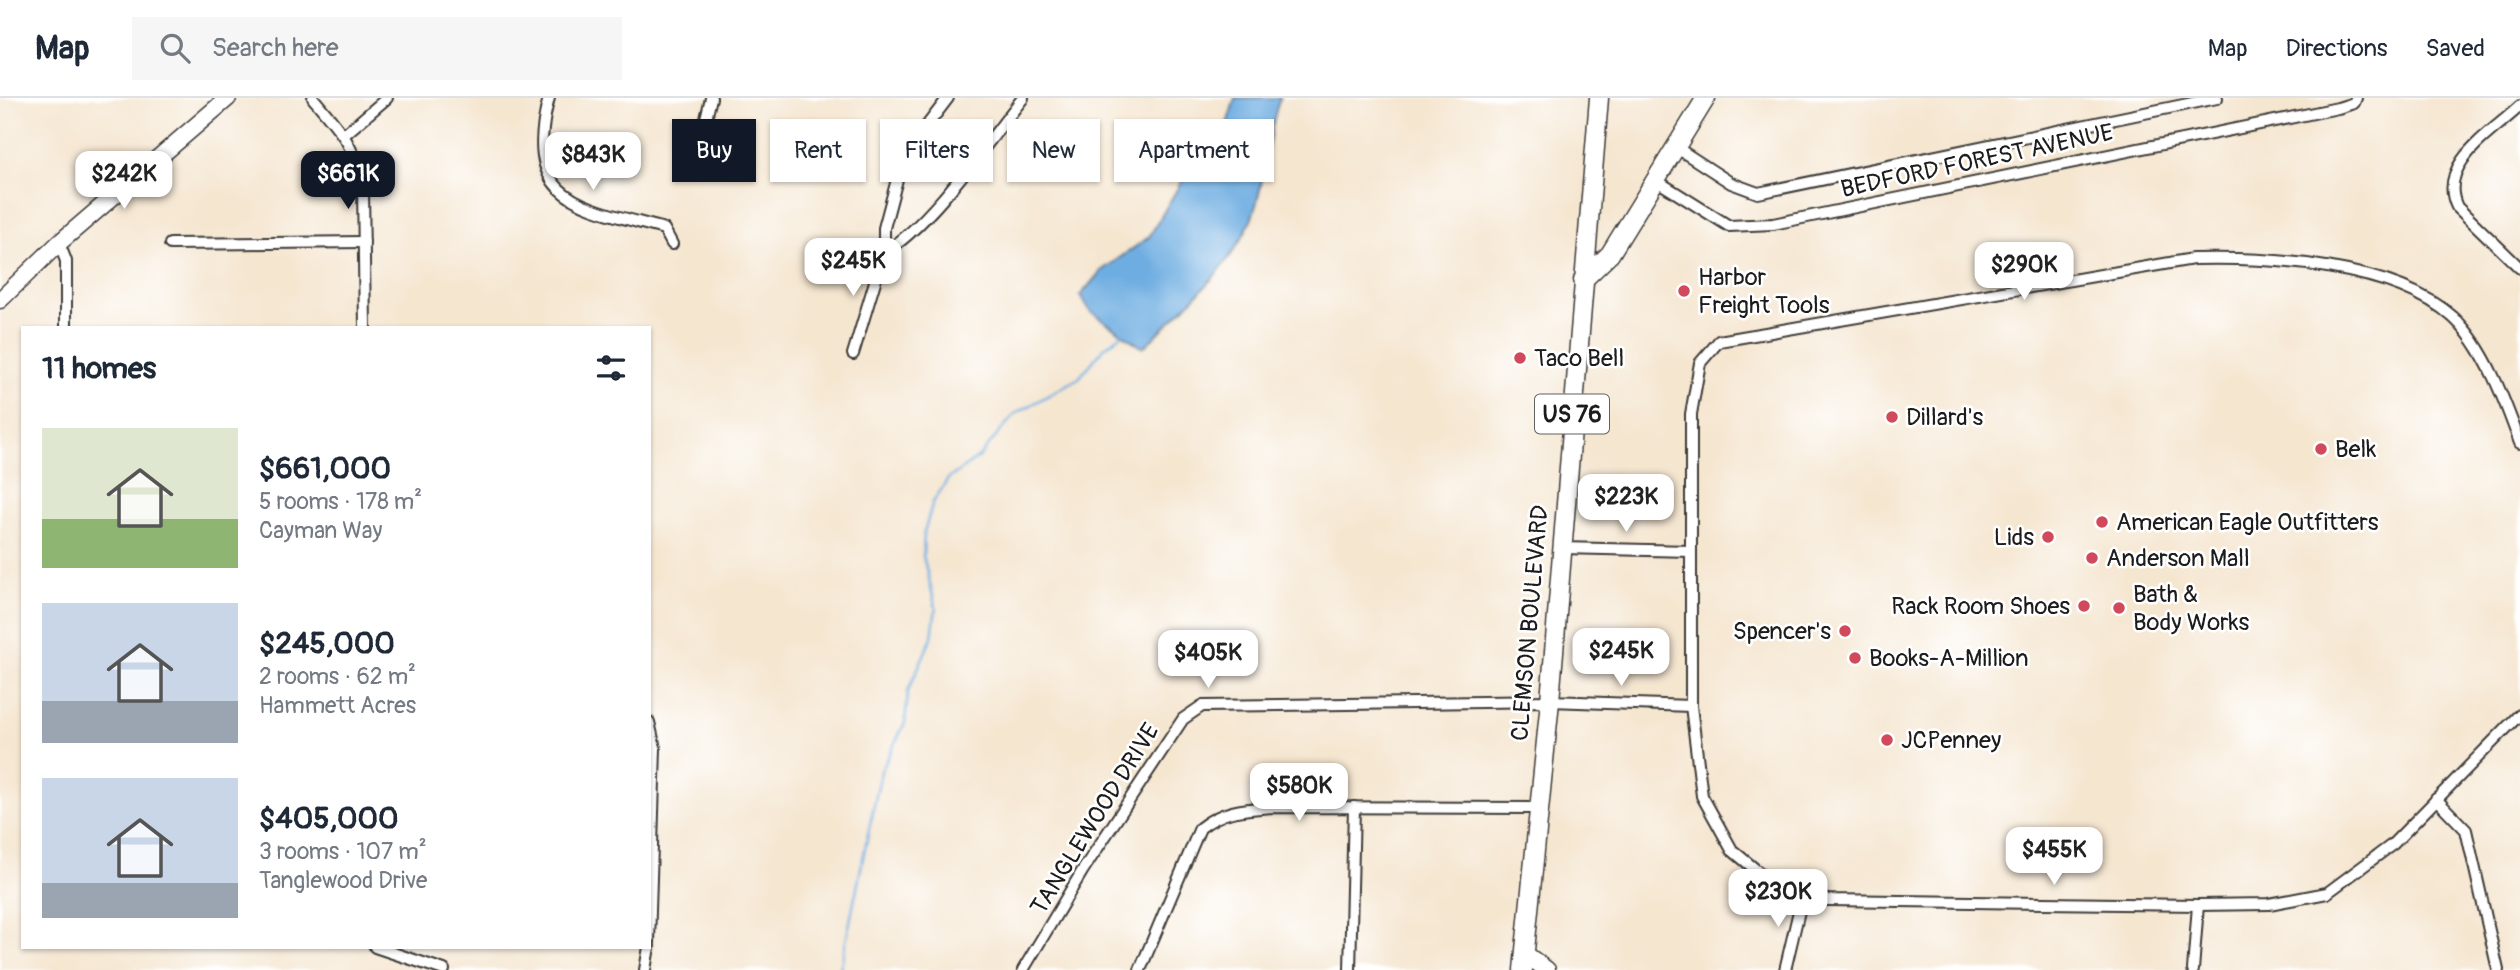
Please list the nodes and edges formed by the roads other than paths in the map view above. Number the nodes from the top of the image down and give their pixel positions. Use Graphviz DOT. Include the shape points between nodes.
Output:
graph roads {
  1 [pos="228,98"];
  2 [pos="313,98"];
  3 [pos="387,98"];
  4 [pos="549,98"];
  5 [pos="711,98"];
  6 [pos="948,98"];
  7 [pos="1023,98"];
  8 [pos="1599,98"];
  9 [pos="1706,98"];
  10 [pos="2217,98"];
  11 [pos="2356,98"];
  12 [pos="2520,106"];
  13 [pos="706,119"];
  14 [pos="344,135"];
  15 [pos="1674,146"];
  16 [pos="1654,179"];
  17 [pos="364,242"];
  18 [pos="59,243"];
  19 [pos="170,244"];
  20 [pos="672,244"];
  21 [pos="884,253"];
  22 [pos="2520,268"];
  23 [pos="1583,280"];
  24 [pos="0,300"];
  25 [pos="66,326"];
  26 [pos="365,326"];
  27 [pos="853,354"];
  28 [pos="2520,443"];
  29 [pos="1561,548"];
  30 [pos="1690,551"];
  31 [pos="1550,701"];
  32 [pos="1691,706"];
  33 [pos="2520,714"];
  34 [pos="651,731"];
  35 [pos="652,786"];
  36 [pos="2437,799"];
  37 [pos="1354,807"];
  38 [pos="1539,808"];
  39 [pos="651,839"];
  40 [pos="1802,894"];
  41 [pos="2198,905"];
  42 [pos="380,949"];
  43 [pos="648,949"];
  44 [pos="1523,961"];
  45 [pos="444,970"];
  46 [pos="645,970"];
  47 [pos="1023,970"];
  48 [pos="1140,970"];
  49 [pos="1350,970"];
  50 [pos="1547,970"];
  51 [pos="1785,970"];
  52 [pos="2193,970"];
  53 [pos="2498,970"];
  1 -- 18 [label="street"];
  2 -- 14 [label="street"];
  3 -- 14 [label="street"];
  4 -- 20 [label="street" via="540,146 555,185 585,206 664,229"];
  5 -- 13 [label="street"];
  6 -- 21 [label="street" via="903,158 884,228"];
  7 -- 21 [label="street" via="928,214"];
  8 -- 23 [label="main road, CLEMSON BOULEVARD"];
  9 -- 15 [label="main road"];
  10 -- 15 [label="street, BEDFORD FOREST AVENUE" via="1758,193 1731,183"];
  11 -- 16 [label="street, BEDFORD FOREST AVENUE" via="2338,108 1773,224 1729,226"];
  12 -- 22 [label="street" via="2460,162 2452,197"];
  14 -- 17 [label="street" via="352,146 363,189"];
  15 -- 16 [label="main road"];
  16 -- 23 [label="main road" via="1610,254"];
  17 -- 19 [label="street"];
  17 -- 26 [label="street"];
  18 -- 24 [label="street"];
  18 -- 25 [label="street" via="66,261"];
  21 -- 27 [label="street"];
  23 -- 29 [label="main road, CLEMSON BOULEVARD / US 76"];
  28 -- 30 [label="street" via="2484,360 2454,318 2421,297 2367,276 2318,265 2193,259 1719,341 1700,363 1691,414"];
  29 -- 30 [label="street"];
  29 -- 31 [label="main road, CLEMSON BOULEVARD / US 76"];
  30 -- 32 [label="street"];
  31 -- 32 [label="street, TANGLEWOOD DRIVE"];
  31 -- 38 [label="main road, CLEMSON BOULEVARD / US 76"];
  31 -- 47 [label="street, TANGLEWOOD DRIVE" via="1202,706 1183,719"];
  32 -- 40 [label="street" via="1702,796 1732,850 1779,889"];
  33 -- 36 [label="street"];
  34 -- 35 [label="street" via="655,748"];
  35 -- 39 [label="street"];
  36 -- 41 [label="street" via="2393,844 2326,894 2269,904"];
  36 -- 53 [label="street" via="2466,830"];
  37 -- 38 [label="street"];
  37 -- 48 [label="street" via="1234,809 1212,818 1200,828"];
  37 -- 49 [label="street"];
  38 -- 44 [label="main road, CLEMSON BOULEVARD / US 76"];
  40 -- 41 [label="street" via="1828,900"];
  40 -- 51 [label="street"];
  41 -- 52 [label="street"];
  42 -- 45 [label="street"];
  43 -- 46 [label="street"];
  44 -- 50 [label="street"];
}
